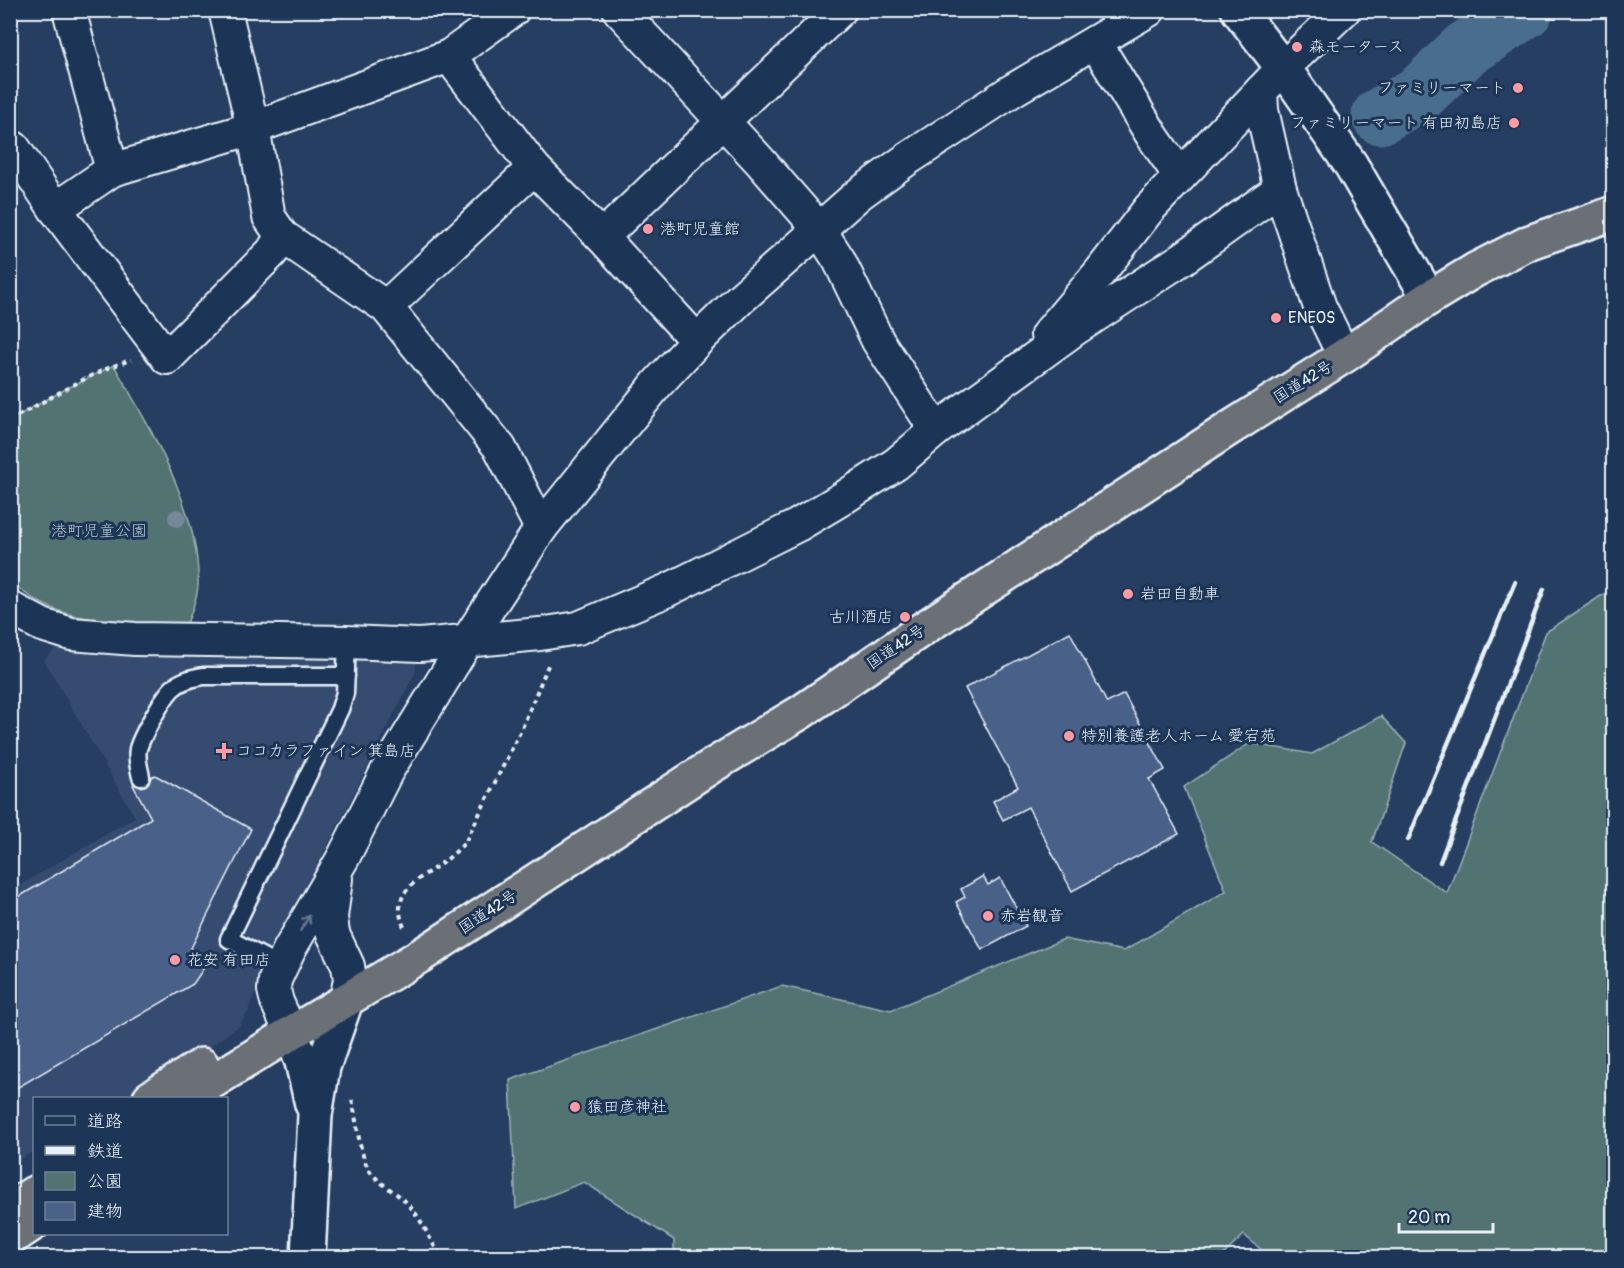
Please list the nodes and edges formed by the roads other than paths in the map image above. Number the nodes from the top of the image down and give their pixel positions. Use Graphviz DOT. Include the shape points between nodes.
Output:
graph roads {
  1 [pos="69,10"];
  2 [pos="225,10"];
  3 [pos="513,10"];
  4 [pos="619,10"];
  5 [pos="840,10"];
  6 [pos="1149,10"];
  7 [pos="1238,10"];
  8 [pos="1344,10"];
  9 [pos="1095,42"];
  10 [pos="449,56"];
  11 [pos="1272,80"];
  12 [pos="723,122"];
  13 [pos="253,128"];
  14 [pos="10,147"];
  15 [pos="534,168"];
  16 [pos="111,170"];
  17 [pos="1180,176"];
  18 [pos="1280,189"];
  19 [pos="55,209"];
  20 [pos="1614,213"];
  21 [pos="819,229"];
  22 [pos="282,236"];
  23 [pos="602,237"];
  24 [pos="1429,298"];
  25 [pos="386,307"];
  26 [pos="698,341"];
  27 [pos="1344,356"];
  28 [pos="1012,374"];
  29 [pos="936,430"];
  30 [pos="542,528"];
  31 [pos="10,608"];
  32 [pos="467,641"];
  33 [pos="347,642"];
  34 [pos="346,676"];
  35 [pos="141,777"];
  36 [pos="343,858"];
  37 [pos="281,967"];
  38 [pos="346,1001"];
  39 [pos="283,1038"];
  40 [pos="152,1097"];
  41 [pos="188,1097"];
  42 [pos="228,1099"];
  43 [pos="315,1115"];
  44 [pos="33,1172"];
  45 [pos="10,1185"];
  46 [pos="33,1194"];
  47 [pos="10,1208"];
  48 [pos="33,1224"];
  49 [pos="10,1239"];
  50 [pos="308,1257"];
  1 -- 16 [label="street"];
  2 -- 13 [label="street"];
  3 -- 10 [label="street"];
  4 -- 12 [label="street"];
  5 -- 12 [label="street"];
  6 -- 9 [label="street"];
  7 -- 11 [label="street"];
  8 -- 11 [label="street"];
  9 -- 17 [label="street"];
  9 -- 21 [label="street" via="906,160"];
  10 -- 13 [label="street"];
  10 -- 15 [label="street"];
  11 -- 17 [label="street"];
  11 -- 18 [label="street" via="1262,110"];
  11 -- 24 [label="street" via="1351,165"];
  12 -- 21 [label="street"];
  12 -- 23 [label="street"];
  13 -- 16 [label="street"];
  13 -- 22 [label="street" via="268,218"];
  14 -- 19 [label="street"];
  15 -- 23 [label="street"];
  15 -- 25 [label="street"];
  16 -- 19 [label="street"];
  17 -- 28 [label="street"];
  18 -- 27 [label="street" via="1320,307"];
  18 -- 28 [label="street"];
  19 -- 22 [label="street" via="166,358 272,252"];
  20 -- 24 [label="highway, 国道42号" via="1530,242"];
  21 -- 26 [label="street"];
  21 -- 29 [label="street" via="839,260 878,341"];
  22 -- 25 [label="street"];
  23 -- 26 [label="street"];
  24 -- 27 [label="highway, 国道42号"];
  25 -- 30 [label="street" via="500,448"];
  26 -- 30 [label="street" via="657,384"];
  27 -- 38 [label="highway, 国道42号" via="801,712"];
  28 -- 29 [label="street"];
  29 -- 32 [label="street" via="896,464 798,525 639,604 561,632"];
  30 -- 32 [label="street"];
  31 -- 33 [label="street" via="42,626 71,634 135,639"];
  32 -- 33 [label="street" via="420,645"];
  32 -- 36 [label="street" via="387,771"];
  33 -- 34 [label="lane"];
  34 -- 35 [label="lane" via="188,679 173,687 162,702 138,748"];
  34 -- 37 [label="lane" via="340,710 229,939"];
  37 -- 36 [label="street, one-way"];
  36 -- 38 [label="street" via="334,884 331,917 333,933 348,966"];
  37 -- 39 [label="street" via="274,990 282,1015"];
  38 -- 39 [label="highway, 国道42号"];
  38 -- 43 [label="street" via="323,1067"];
  39 -- 40 [label="highway" via="241,1040"];
  39 -- 41 [label="highway, 国道42号"];
  39 -- 42 [label="highway" via="264,1076"];
  39 -- 43 [label="street" via="302,1062"];
  43 -- 50 [label="street"];
  44 -- 45 [label="highway"];
  46 -- 47 [label="highway"];
  48 -- 49 [label="highway"];
}
